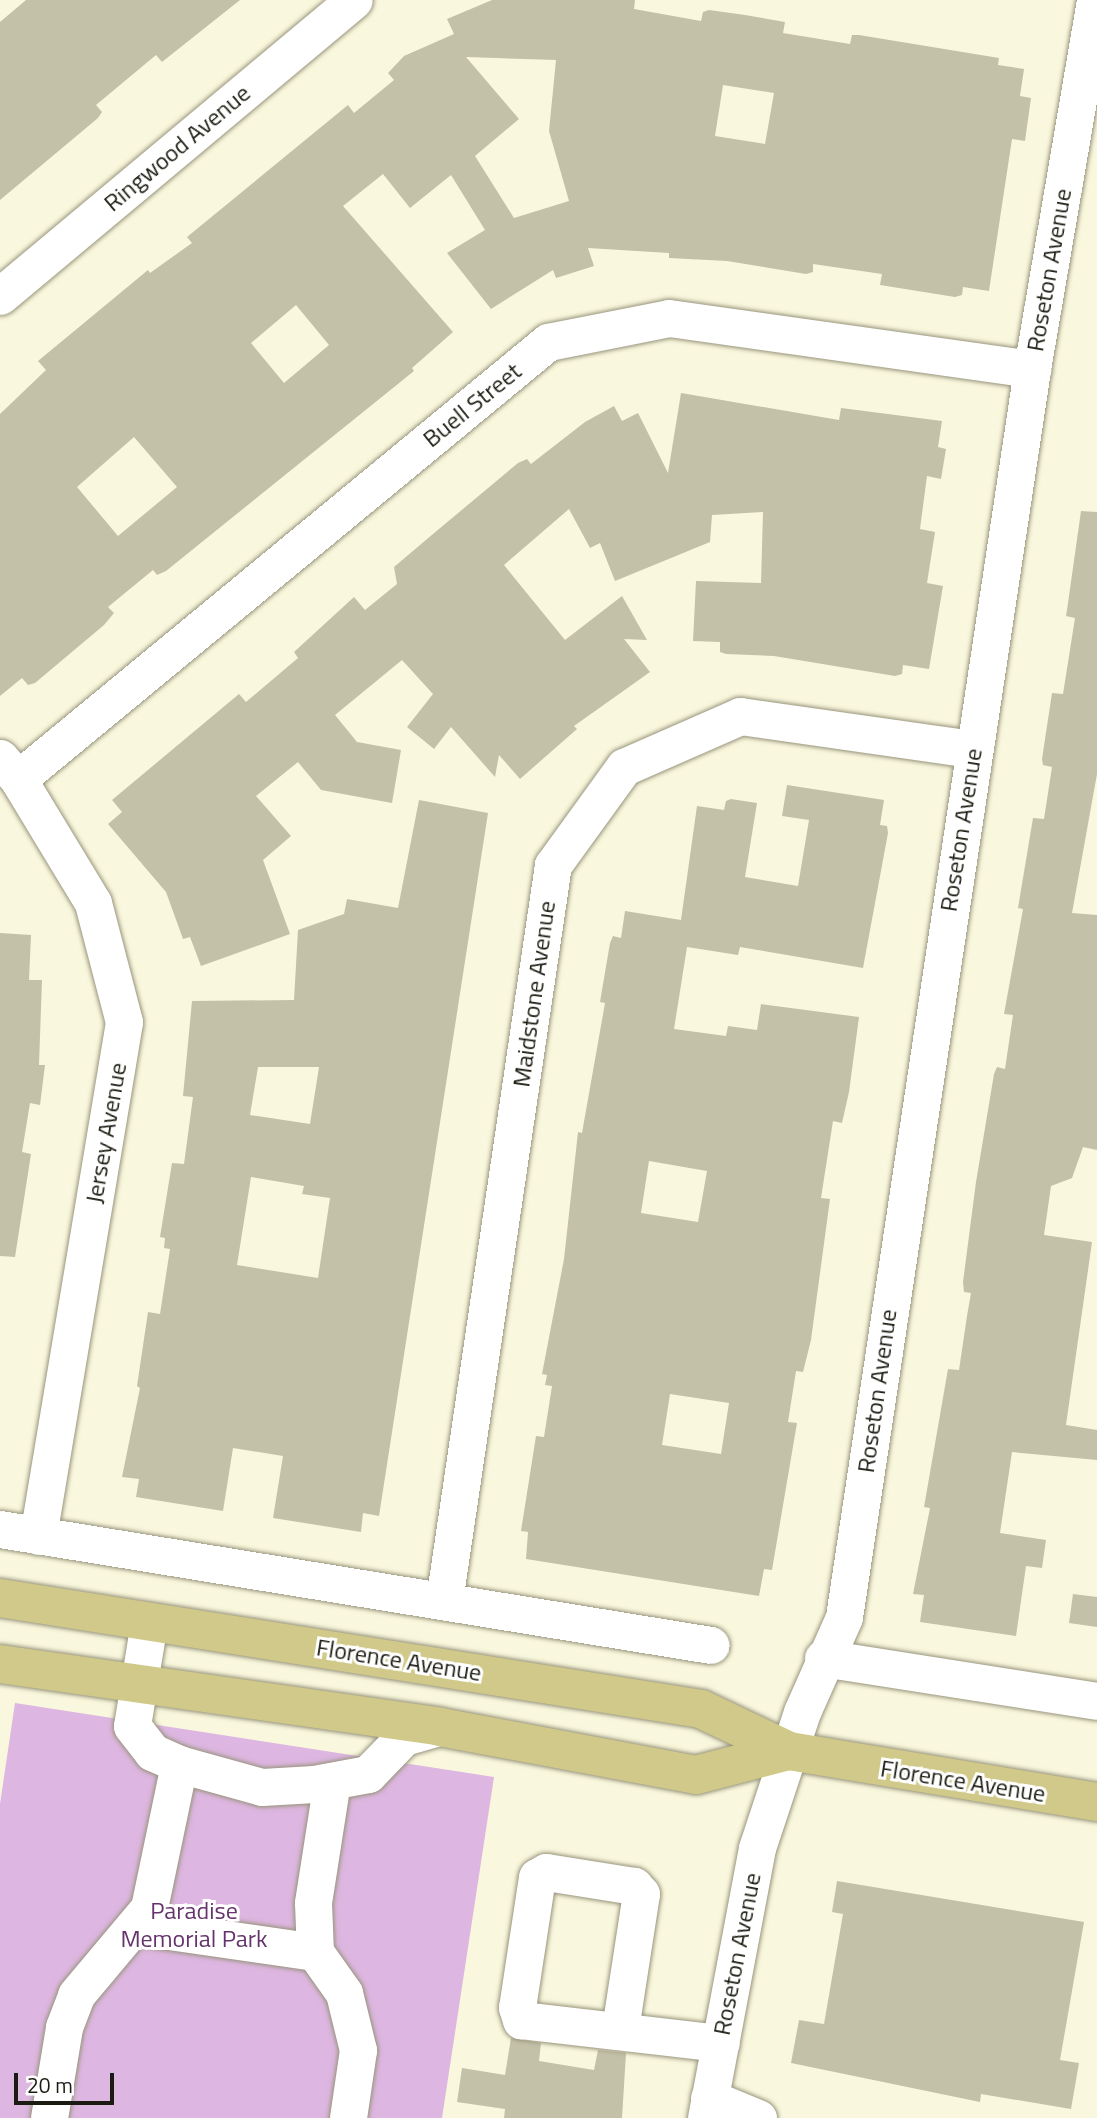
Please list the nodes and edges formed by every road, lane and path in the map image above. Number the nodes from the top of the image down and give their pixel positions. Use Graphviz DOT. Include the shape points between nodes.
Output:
graph roads {
  1 [pos="354,0"];
  2 [pos="1096,0"];
  3 [pos="0,296"];
  4 [pos="1032,369"];
  5 [pos="973,749"];
  6 [pos="9,769"];
  7 [pos="0,1530"];
  8 [pos="38,1536"];
  9 [pos="0,1598"];
  10 [pos="444,1601"];
  11 [pos="149,1622"];
  12 [pos="711,1644"];
  13 [pos="823,1658"];
  14 [pos="0,1664"];
  15 [pos="136,1686"];
  16 [pos="1097,1701"];
  17 [pos="440,1727"];
  18 [pos="789,1751"];
  19 [pos="179,1764"];
  20 [pos="332,1781"];
  21 [pos="1097,1802"];
  22 [pos="135,1926"];
  23 [pos="315,1952"];
  24 [pos="620,2029"];
  25 [pos="720,2043"];
  26 [pos="708,2108"];
  27 [pos="50,2118"];
  28 [pos="348,2118"];
  29 [pos="758,2118"];
  1 -- 3 [label="street, Ringwood Avenue"];
  2 -- 4 [label="street, Roseton Avenue"];
  4 -- 5 [label="street, Roseton Avenue"];
  4 -- 6 [label="street, Buell Street" via="668,318 548,342"];
  5 -- 10 [label="street, Maidstone Avenue" via="740,716 624,767 553,865"];
  5 -- 13 [label="street, Roseton Avenue" via="844,1617"];
  6 -- 8 [label="street, Jersey Avenue" via="93,902 124,1022"];
  7 -- 8 [label="street"];
  8 -- 10 [label="street"];
  9 -- 11 [label="main road, Florence Avenue"];
  10 -- 12 [label="street"];
  11 -- 15 [label="street"];
  11 -- 18 [label="main road, Florence Avenue" via="701,1709"];
  13 -- 16 [label="street"];
  13 -- 18 [label="street, Roseton Avenue"];
  14 -- 15 [label="main road, Florence Avenue"];
  15 -- 17 [label="main road, Florence Avenue"];
  15 -- 19 [label="street" via="132,1726 152,1752"];
  17 -- 18 [label="main road, Florence Avenue" via="696,1775"];
  17 -- 20 [label="street" via="404,1737 368,1774"];
  18 -- 21 [label="main road, Florence Avenue"];
  18 -- 25 [label="street, Roseton Avenue" via="757,1848"];
  19 -- 20 [label="street" via="262,1787"];
  19 -- 22 [label="street" via="149,1908"];
  20 -- 23 [label="street" via="313,1903"];
  22 -- 23 [label="street"];
  22 -- 27 [label="street" via="76,1995 64,2027"];
  23 -- 28 [label="street" via="344,1993 358,2050"];
  24 -- 24 [label="street" via="641,1894 634,1886 546,1872 537,1877 517,2007 521,2020 609,2034"];
  24 -- 25 [label="street"];
  25 -- 26 [label="street, Roseton Avenue"];
  26 -- 29 [label="street"];
}
